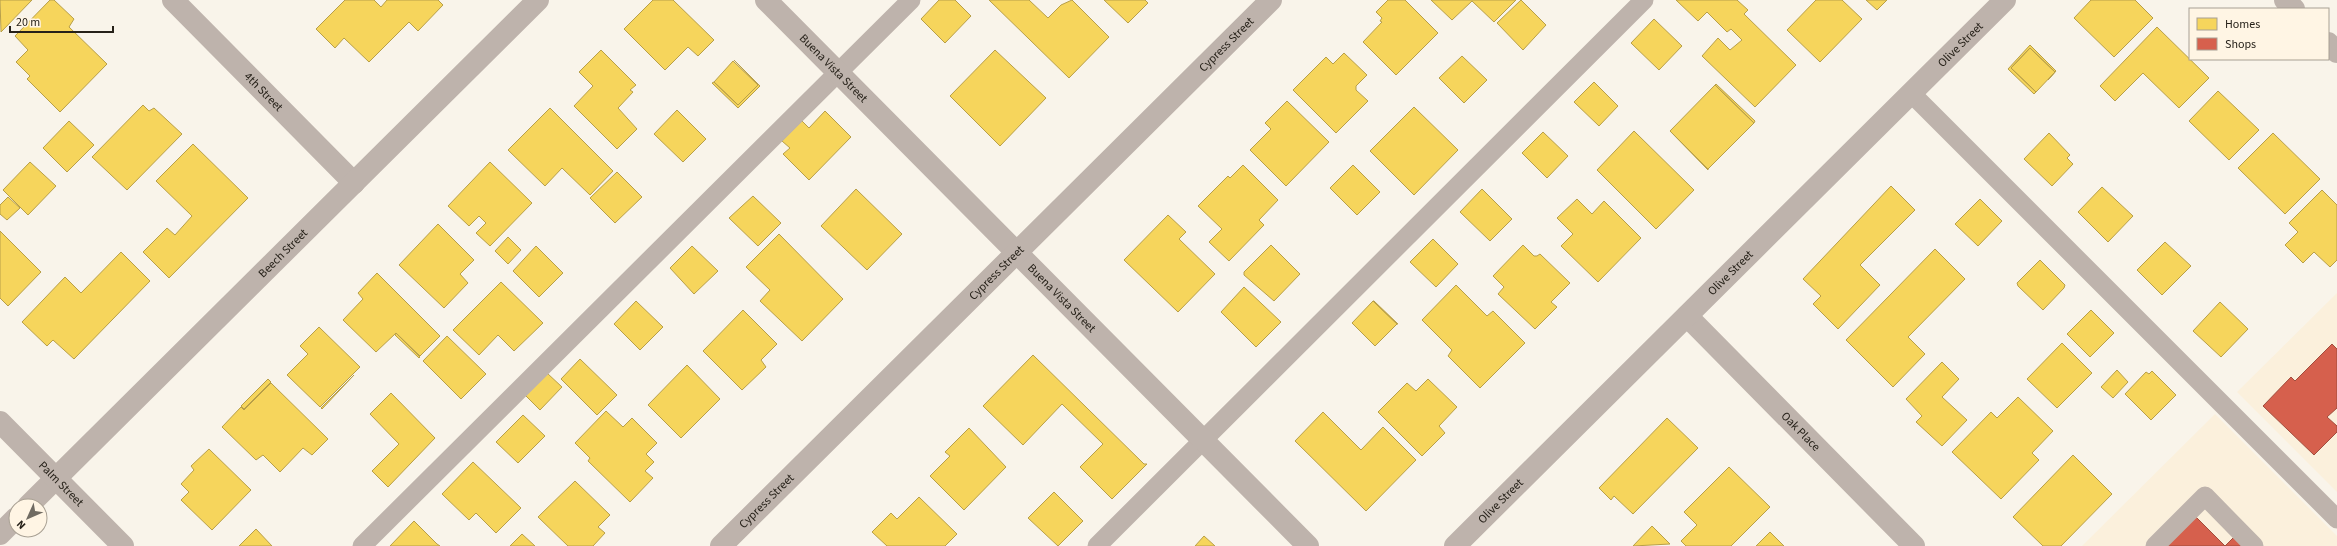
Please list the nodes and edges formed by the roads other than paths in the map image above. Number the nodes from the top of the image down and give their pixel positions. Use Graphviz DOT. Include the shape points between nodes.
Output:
graph roads {
  1 [pos="173,0"];
  2 [pos="538,0"];
  3 [pos="766,0"];
  4 [pos="911,0"];
  5 [pos="1271,0"];
  6 [pos="1644,0"];
  7 [pos="2005,0"];
  8 [pos="2286,0"];
  9 [pos="2293,8"];
  10 [pos="838,73"];
  11 [pos="1911,93"];
  12 [pos="354,183"];
  13 [pos="1016,253"];
  14 [pos="1687,316"];
  15 [pos="0,422"];
  16 [pos="1203,440"];
  17 [pos="56,478"];
  18 [pos="36,498"];
  19 [pos="2337,519"];
  20 [pos="8,526"];
  21 [pos="0,534"];
  22 [pos="1466,542"];
  23 [pos="123,546"];
  24 [pos="362,546"];
  25 [pos="721,546"];
  26 [pos="1096,546"];
  27 [pos="1308,546"];
  28 [pos="1914,546"];
  29 [pos="2155,546"];
  30 [pos="2254,546"];
  1 -- 12 [label="street, 4th Street"];
  2 -- 12 [label="street, Beech Street"];
  3 -- 10 [label="street, Buena Vista Street"];
  4 -- 10 [label="lane"];
  5 -- 13 [label="street, Cypress Street"];
  6 -- 16 [label="lane"];
  7 -- 11 [label="street, Olive Street"];
  8 -- 9 [label="street"];
  10 -- 13 [label="street, Buena Vista Street"];
  10 -- 24 [label="lane"];
  11 -- 14 [label="street, Olive Street"];
  11 -- 19 [label="lane"];
  12 -- 17 [label="street, Beech Street"];
  13 -- 16 [label="street, Buena Vista Street"];
  13 -- 25 [label="street, Cypress Street"];
  14 -- 22 [label="street, Olive Street"];
  14 -- 28 [label="street, Oak Place"];
  15 -- 17 [label="street, Palm Street"];
  16 -- 26 [label="lane"];
  16 -- 27 [label="street, Buena Vista Street"];
  17 -- 18 [label="street, Beech Street"];
  17 -- 23 [label="street, Palm Street"];
  20 -- 21 [label="street"];
  29 -- 30 [label="lane" via="2205,496"];
}
